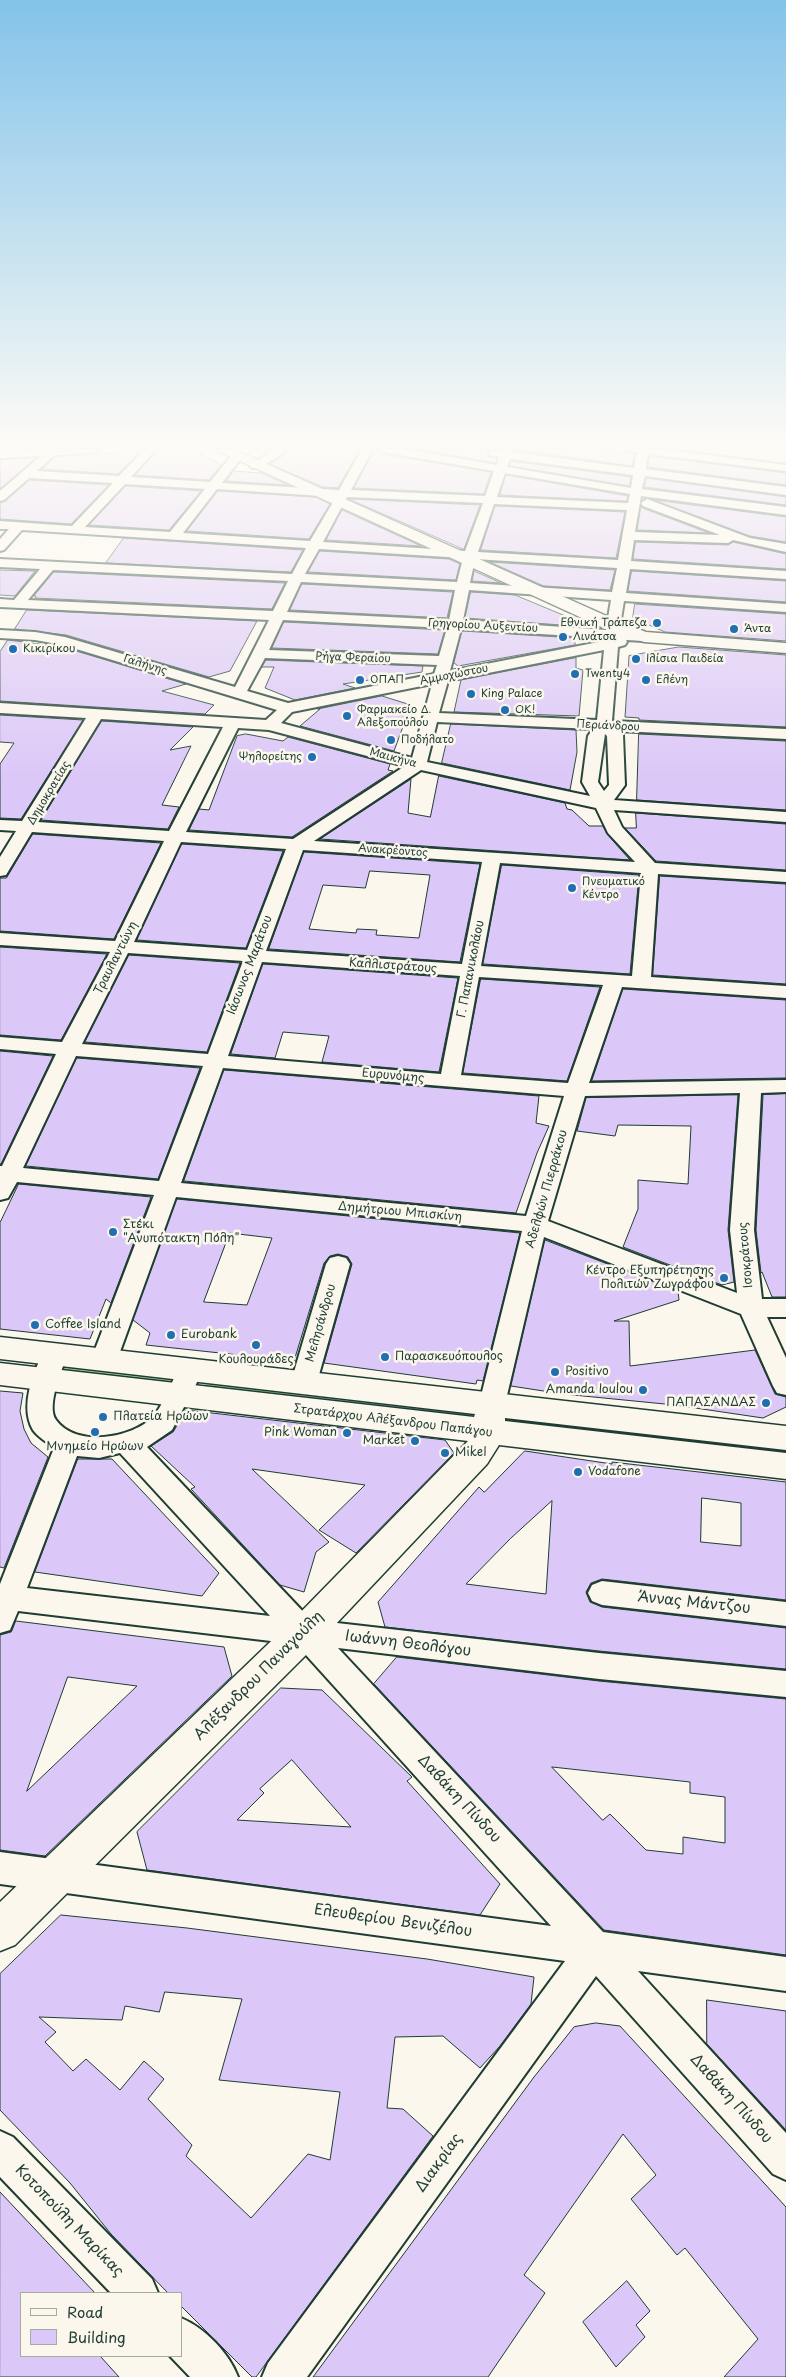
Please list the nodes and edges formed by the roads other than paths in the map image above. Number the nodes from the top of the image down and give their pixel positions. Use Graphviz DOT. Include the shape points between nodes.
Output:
graph roads {
  1 [pos="103,560"];
  2 [pos="306,560"];
  3 [pos="465,560"];
  4 [pos="469,560"];
  5 [pos="503,560"];
  6 [pos="625,560"];
  7 [pos="0,563"];
  8 [pos="48,566"];
  9 [pos="624,566"];
  10 [pos="98,568"];
  11 [pos="786,575"];
  12 [pos="296,578"];
  13 [pos="463,586"];
  14 [pos="537,592"];
  15 [pos="619,596"];
  16 [pos="0,603"];
  17 [pos="16,607"];
  18 [pos="786,608"];
  19 [pos="279,615"];
  20 [pos="455,624"];
  21 [pos="0,633"];
  22 [pos="613,634"];
  23 [pos="786,648"];
  24 [pos="260,654"];
  25 [pos="445,661"];
  26 [pos="442,677"];
  27 [pos="239,693"];
  28 [pos="0,708"];
  29 [pos="287,708"];
  30 [pos="96,714"];
  31 [pos="431,716"];
  32 [pos="233,723"];
  33 [pos="270,725"];
  34 [pos="610,730"];
  35 [pos="786,734"];
  36 [pos="786,744"];
  37 [pos="418,765"];
  38 [pos="603,804"];
  39 [pos="786,817"];
  40 [pos="0,825"];
  41 [pos="28,827"];
  42 [pos="175,836"];
  43 [pos="296,845"];
  44 [pos="492,858"];
  45 [pos="650,868"];
  46 [pos="0,871"];
  47 [pos="786,877"];
  48 [pos="0,939"];
  49 [pos="122,947"];
  50 [pos="252,957"];
  51 [pos="470,972"];
  52 [pos="615,979"];
  53 [pos="641,981"];
  54 [pos="786,992"];
  55 [pos="0,1043"];
  56 [pos="69,1049"];
  57 [pos="214,1060"];
  58 [pos="450,1081"];
  59 [pos="786,1086"];
  60 [pos="751,1087"];
  61 [pos="576,1090"];
  62 [pos="3,1180"];
  63 [pos="168,1190"];
  64 [pos="535,1225"];
  65 [pos="338,1264"];
  66 [pos="752,1308"];
  67 [pos="786,1308"];
  68 [pos="0,1348"];
  69 [pos="104,1360"];
  70 [pos="50,1366"];
  71 [pos="0,1374"];
  72 [pos="184,1382"];
  73 [pos="304,1382"];
  74 [pos="786,1386"];
  75 [pos="489,1418"];
  76 [pos="786,1438"];
  77 [pos="126,1442"];
  78 [pos="68,1445"];
  79 [pos="786,1466"];
  80 [pos="602,1593"];
  81 [pos="3,1605"];
  82 [pos="786,1614"];
  83 [pos="305,1632"];
  84 [pos="786,1684"];
  85 [pos="0,1868"];
  86 [pos="55,1876"];
  87 [pos="0,1931"];
  88 [pos="596,1948"];
  89 [pos="786,1974"];
  90 [pos="0,2150"];
  91 [pos="786,2161"];
  92 [pos="137,2292"];
  93 [pos="182,2339"];
  94 [pos="218,2377"];
  95 [pos="282,2377"];
  1 -- 10 [label="street"];
  2 -- 12 [label="street"];
  3 -- 13 [label="street"];
  4 -- 14 [label="street"];
  5 -- 9 [label="street"];
  6 -- 9 [label="street"];
  7 -- 8 [label="street"];
  8 -- 10 [label="street"];
  8 -- 17 [label="street"];
  9 -- 11 [label="street"];
  9 -- 15 [label="street"];
  10 -- 12 [label="street"];
  12 -- 13 [label="street"];
  12 -- 19 [label="street"];
  13 -- 14 [label="street"];
  13 -- 20 [label="street"];
  14 -- 15 [label="street"];
  14 -- 22 [label="street"];
  15 -- 18 [label="street"];
  15 -- 22 [label="street"];
  16 -- 17 [label="street, Γρηγορίου Αυξεντίου"];
  17 -- 19 [label="street, Γρηγορίου Αυξεντίου"];
  17 -- 21 [label="street"];
  19 -- 20 [label="street, Γρηγορίου Αυξεντίου"];
  19 -- 24 [label="street"];
  20 -- 22 [label="street, Γρηγορίου Αυξεντίου"];
  20 -- 25 [label="street"];
  21 -- 27 [label="street, Γαλήνης" via="65,641"];
  22 -- 23 [label="street"];
  22 -- 26 [label="street, Αμμοχώστου"];
  22 -- 34 [label="street"];
  24 -- 25 [label="street, Ρήγα Φεραίου"];
  24 -- 27 [label="street"];
  25 -- 26 [label="street"];
  26 -- 29 [label="street, Αμμοχώστου"];
  26 -- 31 [label="street"];
  27 -- 29 [label="street, Γαλήνης"];
  28 -- 30 [label="street, Μαικήνα"];
  29 -- 33 [label="street"];
  30 -- 32 [label="street, Μαικήνα"];
  30 -- 41 [label="street, Δημοκρατίας"];
  31 -- 34 [label="street, Περιάνδρου"];
  31 -- 37 [label="street"];
  32 -- 33 [label="street, Μαικήνα"];
  32 -- 42 [label="street, Τραυλαντώνη"];
  33 -- 37 [label="street, Μαικήνα"];
  34 -- 35 [label="street, Περιάνδρου"];
  34 -- 36 [label="street, Περιάνδρου"];
  34 -- 38 [label="street" via="617,785"];
  34 -- 38 [label="street" via="596,736 590,782"];
  37 -- 38 [label="street, Μαικήνα"];
  37 -- 43 [label="street"];
  38 -- 39 [label="street, Μαικήνα"];
  38 -- 45 [label="street" via="614,829"];
  40 -- 41 [label="street, Ανακρέοντος"];
  41 -- 42 [label="street, Ανακρέοντος"];
  41 -- 46 [label="street, Δημοκρατίας"];
  42 -- 43 [label="street, Ανακρέοντος"];
  42 -- 49 [label="street, Τραυλαντώνη"];
  43 -- 44 [label="street, Ανακρέοντος"];
  43 -- 50 [label="street, Ιάσωνος Μαράτου"];
  44 -- 45 [label="street, Ανακρέοντος"];
  44 -- 51 [label="street, Γ. Παπανικολάου"];
  45 -- 47 [label="street, Ανακρέοντος"];
  45 -- 53 [label="street"];
  48 -- 49 [label="street, Καλλιστράτους"];
  49 -- 50 [label="street, Καλλιστράτους"];
  49 -- 56 [label="street, Τραυλαντώνη"];
  50 -- 51 [label="street, Καλλιστράτους"];
  50 -- 57 [label="street, Ιάσωνος Μαράτου"];
  51 -- 52 [label="street, Καλλιστράτους"];
  51 -- 58 [label="street, Γ. Παπανικολάου"];
  52 -- 53 [label="street, Καλλιστράτους"];
  52 -- 61 [label="street, Αδελφών Πιερράκου"];
  53 -- 54 [label="street, Καλλιστράτους"];
  55 -- 56 [label="street, Ευρυνόμης"];
  56 -- 57 [label="street, Ευρυνόμης"];
  56 -- 62 [label="street, Τραυλαντώνη"];
  57 -- 58 [label="street, Ευρυνόμης"];
  57 -- 63 [label="street, Ιάσωνος Μαράτου"];
  58 -- 61 [label="street, Ευρυνόμης"];
  59 -- 60 [label="street, Ευρυνόμης"];
  60 -- 61 [label="street, Ευρυνόμης"];
  60 -- 66 [label="street, Ισοκράτους" via="742,1230"];
  61 -- 64 [label="street, Αδελφών Πιερράκου"];
  62 -- 63 [label="street, Δημήτριου Μπισκίνη"];
  63 -- 64 [label="street, Δημήτριου Μπισκίνη"];
  63 -- 69 [label="street, Ιάσωνος Μαράτου"];
  64 -- 66 [label="street, Δημήτριου Μπισκίνη"];
  64 -- 75 [label="street, Αδελφών Πιερράκου"];
  65 -- 73 [label="street, Μελησάνδρου"];
  66 -- 67 [label="street, Δημήτριου Μπισκίνη"];
  66 -- 74 [label="street, Ισοκράτους"];
  68 -- 70 [label="street, Στρατάρχου Αλέξανδρου Παπάγου"];
  69 -- 70 [label="street, Στρατάρχου Αλέξανδρου Παπάγου"];
  69 -- 72 [label="street, Στρατάρχου Αλέξανδρου Παπάγου"];
  70 -- 71 [label="street, Στρατάρχου Αλέξανδρου Παπάγου"];
  70 -- 72 [label="street, Στρατάρχου Αλέξανδρου Παπάγου"];
  70 -- 78 [label="street" via="40,1410 44,1425"];
  72 -- 73 [label="street, Στρατάρχου Αλέξανδρου Παπάγου"];
  72 -- 75 [label="street, Στρατάρχου Αλέξανδρου Παπάγου"];
  72 -- 77 [label="street" via="162,1423 142,1438"];
  73 -- 75 [label="street, Στρατάρχου Αλέξανδρου Παπάγου"];
  75 -- 76 [label="street, Στρατάρχου Αλέξανδρου Παπάγου"];
  75 -- 79 [label="street, Στρατάρχου Αλέξανδρου Παπάγου"];
  75 -- 83 [label="street, Αλέξανδρου Παναγούλη" via="483,1445 476,1456"];
  77 -- 78 [label="street" via="99,1448"];
  77 -- 83 [label="street, Δαβάκη Πίνδου"];
  78 -- 81 [label="street"];
  80 -- 82 [label="street, Άννας Μάντζου"];
  81 -- 83 [label="street, Ιωάννη Θεολόγου"];
  83 -- 84 [label="street, Ιωάννη Θεολόγου"];
  83 -- 86 [label="street, Αλέξανδρου Παναγούλη"];
  83 -- 88 [label="street, Δαβάκη Πίνδου"];
  85 -- 86 [label="street, Ελευθερίου Βενιζέλου"];
  86 -- 87 [label="street, Αλέξανδρου Παναγούλη"];
  86 -- 88 [label="street, Ελευθερίου Βενιζέλου"];
  88 -- 89 [label="street, Ελευθερίου Βενιζέλου"];
  88 -- 91 [label="street, Δαβάκη Πίνδου"];
  88 -- 95 [label="street, Διακρίας"];
  90 -- 92 [label="street, Κοτοπούλη Μαρίκας"];
  93 -- 94 [label="street"];
}
